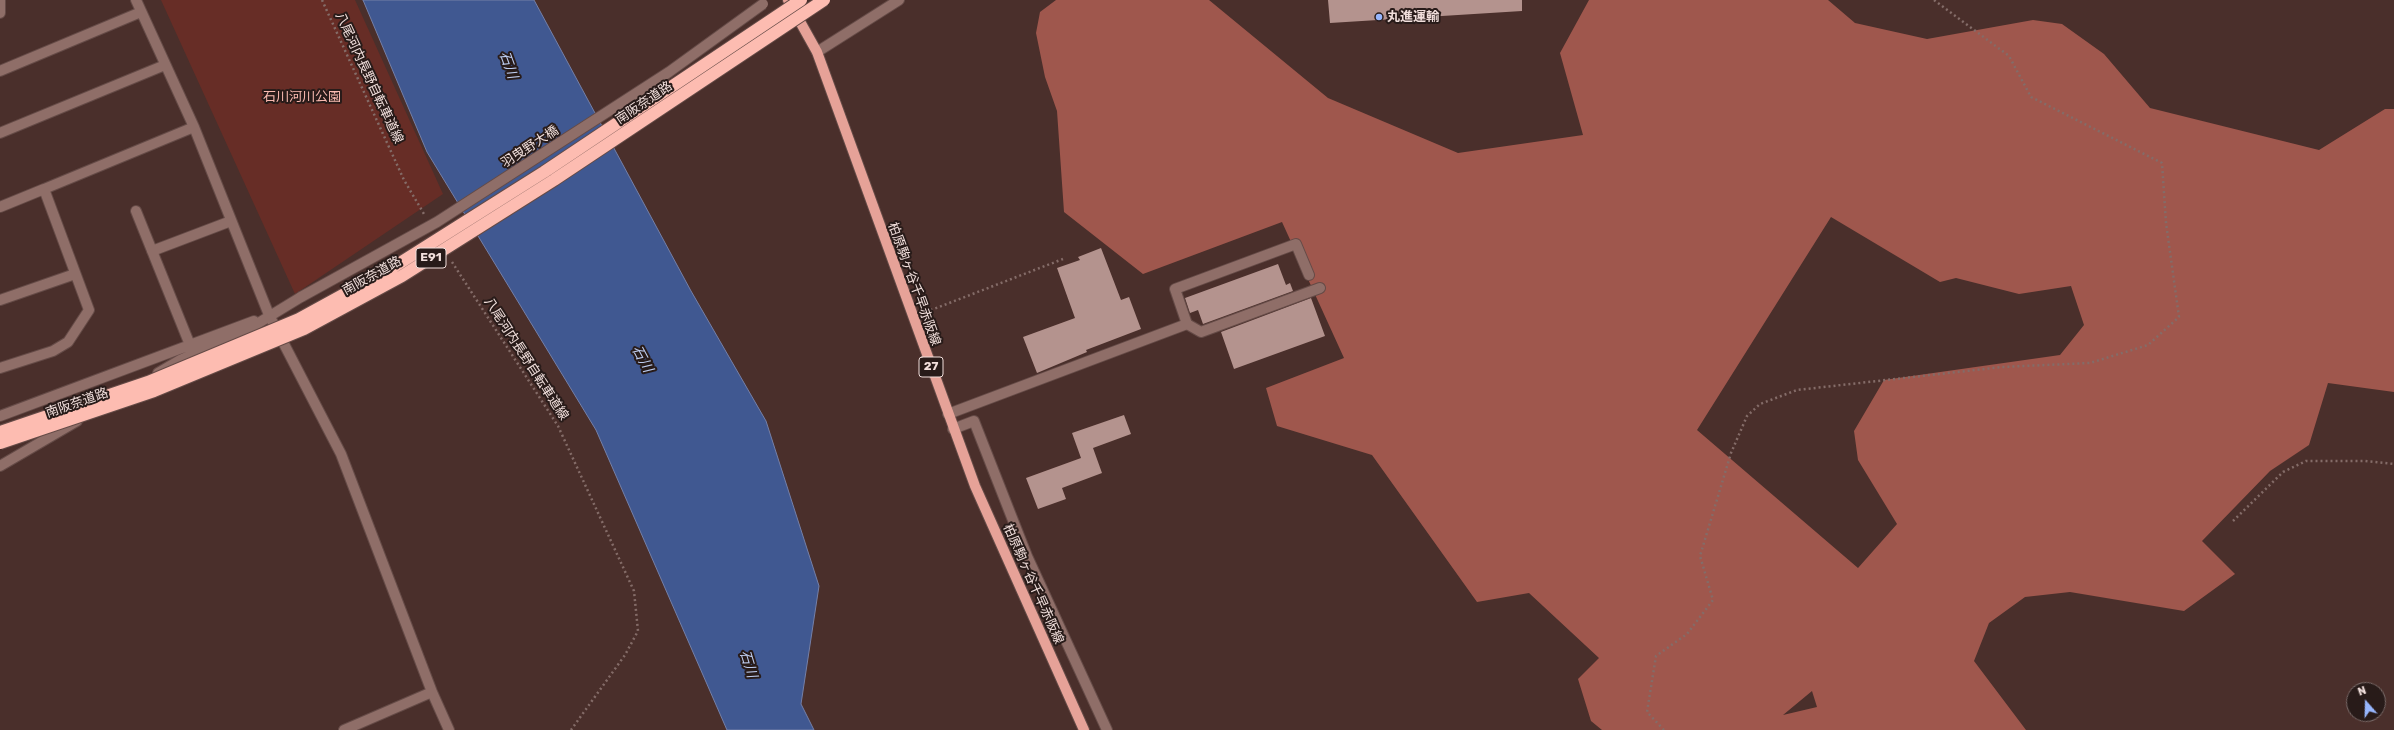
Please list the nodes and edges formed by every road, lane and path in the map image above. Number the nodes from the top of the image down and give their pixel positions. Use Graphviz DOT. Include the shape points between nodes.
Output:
graph roads {
  1 [pos="0,0"];
  2 [pos="136,0"];
  3 [pos="322,0"];
  4 [pos="788,0"];
  5 [pos="801,0"];
  6 [pos="824,0"];
  7 [pos="899,0"];
  8 [pos="1934,0"];
  9 [pos="766,2"];
  10 [pos="141,12"];
  11 [pos="0,14"];
  12 [pos="817,52"];
  13 [pos="166,65"];
  14 [pos="0,71"];
  15 [pos="194,127"];
  16 [pos="0,133"];
  17 [pos="44,189"];
  18 [pos="0,207"];
  19 [pos="136,211"];
  20 [pos="427,219"];
  21 [pos="232,221"];
  22 [pos="152,251"];
  23 [pos="450,258"];
  24 [pos="1063,259"];
  25 [pos="75,274"];
  26 [pos="1309,275"];
  27 [pos="1320,288"];
  28 [pos="0,300"];
  29 [pos="269,315"];
  30 [pos="913,318"];
  31 [pos="1187,324"];
  32 [pos="190,345"];
  33 [pos="0,368"];
  34 [pos="948,414"];
  35 [pos="0,416"];
  36 [pos="953,429"];
  37 [pos="0,432"];
  38 [pos="0,443"];
  39 [pos="2394,464"];
  40 [pos="0,466"];
  41 [pos="2233,521"];
  42 [pos="432,692"];
  43 [pos="344,730"];
  44 [pos="449,730"];
  45 [pos="571,730"];
  46 [pos="1084,730"];
  47 [pos="1106,730"];
  48 [pos="1664,730"];
  1 -- 11 [label="street"];
  2 -- 10 [label="street"];
  3 -- 20 [label="path, 八尾河内長野自転車道線" via="404,180"];
  4 -- 12 [label="main road, 柏原駒ヶ谷千早赤阪線 / 27"];
  5 -- 37 [label="highway, 南阪奈道路 / E91, bridge" via="544,172 392,268 299,319 148,382"];
  6 -- 38 [label="highway, 南阪奈道路 / E91, bridge" via="554,180 402,276 304,329 154,391"];
  7 -- 12 [label="street"];
  8 -- 48 [label="path" via="2009,56 2031,97 2162,163 2166,223 2179,317 2148,345 2090,363 2002,367 1798,390 1760,404 1747,416 1731,453 1700,556 1713,600 1687,634 1656,656 1647,712"];
  9 -- 29 [label="street, 羽曳野大橋, bridge" via="669,72 437,222"];
  10 -- 13 [label="street"];
  10 -- 14 [label="street"];
  12 -- 30 [label="main road, 柏原駒ヶ谷千早赤阪線 / 27"];
  13 -- 15 [label="street"];
  13 -- 16 [label="street"];
  15 -- 17 [label="street"];
  15 -- 21 [label="street"];
  17 -- 18 [label="street"];
  17 -- 25 [label="street"];
  19 -- 22 [label="street"];
  21 -- 22 [label="street"];
  21 -- 29 [label="street"];
  22 -- 32 [label="street"];
  23 -- 45 [label="path, 八尾河内長野自転車道線" via="558,426 634,591 638,631 626,655"];
  24 -- 30 [label="path"];
  25 -- 28 [label="street"];
  25 -- 33 [label="street" via="89,310 68,342 53,351"];
  26 -- 31 [label="street" via="1296,244 1175,289"];
  27 -- 31 [label="street" via="1202,332"];
  29 -- 32 [label="street"];
  29 -- 40 [label="street" via="248,330 180,360"];
  29 -- 42 [label="street" via="341,454"];
  30 -- 34 [label="main road, 柏原駒ヶ谷千早赤阪線 / 27"];
  31 -- 34 [label="street"];
  32 -- 35 [label="street"];
  34 -- 36 [label="main road, 柏原駒ヶ谷千早赤阪線 / 27"];
  36 -- 46 [label="main road, 柏原駒ヶ谷千早赤阪線 / 27" via="975,486"];
  36 -- 47 [label="street" via="974,421 1024,549"];
  39 -- 41 [label="path" via="2365,461 2306,461 2283,472"];
  42 -- 43 [label="street"];
  42 -- 44 [label="street"];
}
